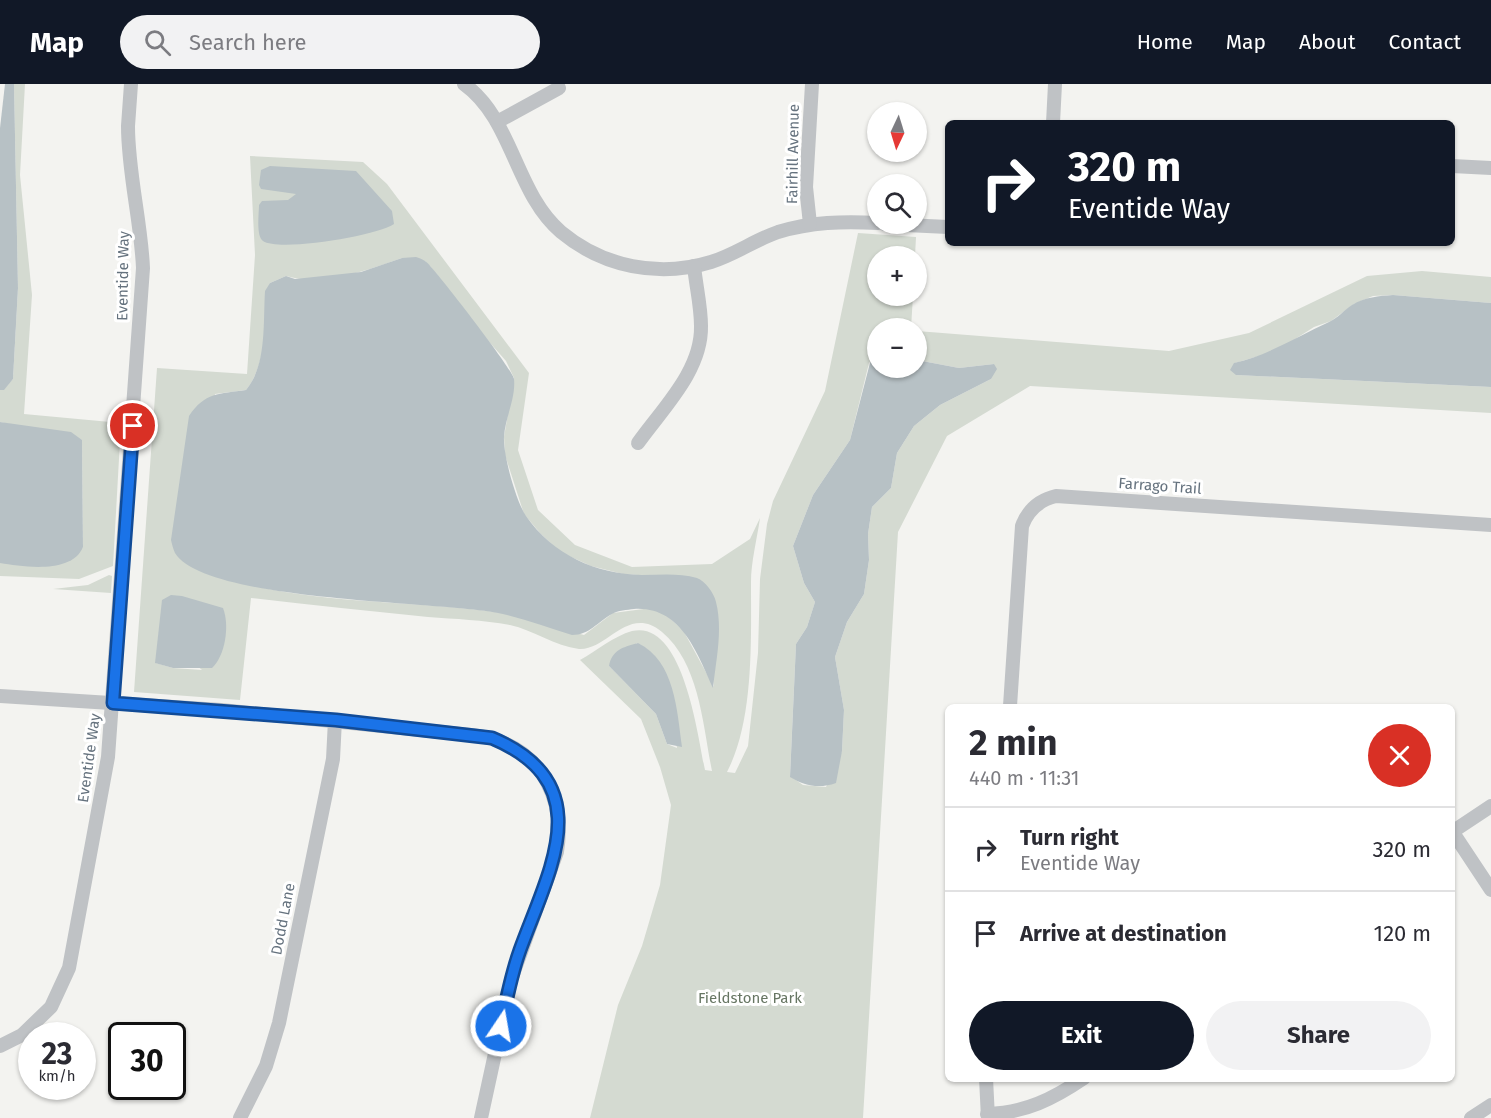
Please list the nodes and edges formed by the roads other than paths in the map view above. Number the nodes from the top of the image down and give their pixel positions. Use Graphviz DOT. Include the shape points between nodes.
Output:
graph roads {
  1 [pos="131,84"];
  2 [pos="464,84"];
  3 [pos="812,84"];
  4 [pos="1055,84"];
  5 [pos="559,88"];
  6 [pos="1053,120"];
  7 [pos="497,122"];
  8 [pos="1455,166"];
  9 [pos="1491,168"];
  10 [pos="867,223"];
  11 [pos="810,224"];
  12 [pos="927,226"];
  13 [pos="945,227"];
  14 [pos="694,266"];
  15 [pos="638,443"];
  16 [pos="1491,525"];
  17 [pos="0,696"];
  18 [pos="113,703"];
  19 [pos="1010,704"];
  20 [pos="336,720"];
  21 [pos="1491,806"];
  22 [pos="1455,829"];
  23 [pos="1455,836"];
  24 [pos="1491,890"];
  25 [pos="0,1046"];
  26 [pos="986,1082"];
  27 [pos="1078,1082"];
  28 [pos="1491,1105"];
  29 [pos="987,1116"];
  30 [pos="240,1118"];
  31 [pos="481,1118"];
  32 [pos="1471,1118"];
  1 -- 18 [label="street, Eventide Way" via="128,126 143,268"];
  2 -- 7 [label="street" via="478,94"];
  3 -- 11 [label="street, Fairhill Avenue" via="806,187"];
  4 -- 6 [label="street"];
  5 -- 7 [label="street"];
  7 -- 14 [label="street" via="521,175 546,214 566,236 613,262 634,268"];
  8 -- 9 [label="street"];
  10 -- 11 [label="street"];
  11 -- 14 [label="street" via="778,232"];
  12 -- 13 [label="street"];
  14 -- 15 [label="street" via="701,328 698,350 687,376"];
  16 -- 19 [label="street, Farrago Trail" via="1048,498 1034,506 1022,526"];
  17 -- 18 [label="street"];
  18 -- 20 [label="street"];
  18 -- 25 [label="street, Eventide Way" via="108,757 69,968 51,1007 21,1035"];
  20 -- 30 [label="street, Dodd Lane" via="333,759 279,1023 266,1066"];
  20 -- 31 [label="street" via="492,738 515,748 538,767 556,805 560,820 557,852 511,980"];
  21 -- 22 [label="street"];
  23 -- 24 [label="street"];
  26 -- 29 [label="street"];
  27 -- 29 [label="street" via="1028,1109"];
  28 -- 32 [label="street"];
}
